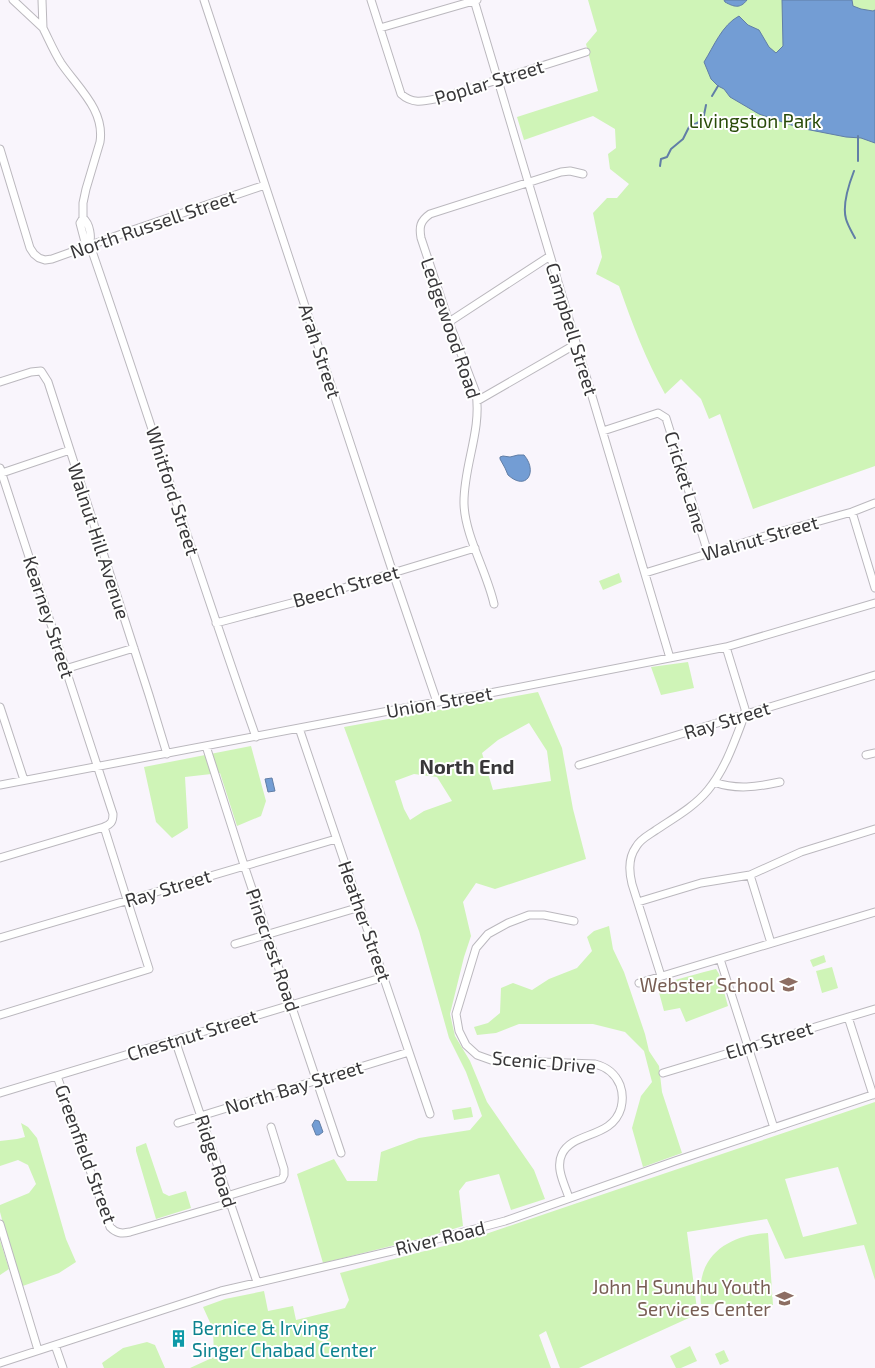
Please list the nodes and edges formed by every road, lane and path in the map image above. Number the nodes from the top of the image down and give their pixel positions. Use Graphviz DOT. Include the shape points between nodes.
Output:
graph roads {
  1 [pos="13,0"];
  2 [pos="42,0"];
  3 [pos="204,0"];
  4 [pos="371,0"];
  5 [pos="475,0"];
  6 [pos="43,28"];
  7 [pos="380,28"];
  8 [pos="586,52"];
  9 [pos="497,80"];
  10 [pos="0,149"];
  11 [pos="583,174"];
  12 [pos="528,182"];
  13 [pos="266,185"];
  14 [pos="90,246"];
  15 [pos="550,256"];
  16 [pos="449,322"];
  17 [pos="576,344"];
  18 [pos="0,382"];
  19 [pos="477,401"];
  20 [pos="602,430"];
  21 [pos="70,450"];
  22 [pos="1,471"];
  23 [pos="875,503"];
  24 [pos="852,512"];
  25 [pos="475,548"];
  26 [pos="708,553"];
  27 [pos="393,573"];
  28 [pos="645,574"];
  29 [pos="875,588"];
  30 [pos="875,602"];
  31 [pos="494,604"];
  32 [pos="216,623"];
  33 [pos="726,647"];
  34 [pos="134,648"];
  35 [pos="670,658"];
  36 [pos="65,669"];
  37 [pos="875,676"];
  38 [pos="437,702"];
  39 [pos="0,707"];
  40 [pos="745,714"];
  41 [pos="299,728"];
  42 [pos="256,737"];
  43 [pos="206,746"];
  44 [pos="875,753"];
  45 [pos="166,754"];
  46 [pos="866,755"];
  47 [pos="579,765"];
  48 [pos="98,767"];
  49 [pos="24,780"];
  50 [pos="714,782"];
  51 [pos="780,782"];
  52 [pos="0,785"];
  53 [pos="104,827"];
  54 [pos="875,829"];
  55 [pos="336,839"];
  56 [pos="0,858"];
  57 [pos="244,865"];
  58 [pos="750,876"];
  59 [pos="128,900"];
  60 [pos="638,902"];
  61 [pos="360,906"];
  62 [pos="875,912"];
  63 [pos="574,920"];
  64 [pos="268,934"];
  65 [pos="0,938"];
  66 [pos="235,944"];
  67 [pos="771,944"];
  68 [pos="720,959"];
  69 [pos="661,976"];
  70 [pos="384,977"];
  71 [pos="639,983"];
  72 [pos="292,1006"];
  73 [pos="875,1009"];
  74 [pos="0,1015"];
  75 [pos="848,1017"];
  76 [pos="175,1040"];
  77 [pos="747,1047"];
  78 [pos="409,1052"];
  79 [pos="663,1072"];
  80 [pos="57,1076"];
  81 [pos="316,1080"];
  82 [pos="0,1093"];
  83 [pos="874,1095"];
  84 [pos="430,1114"];
  85 [pos="200,1116"];
  86 [pos="178,1123"];
  87 [pos="271,1127"];
  88 [pos="774,1128"];
  89 [pos="341,1153"];
  90 [pos="569,1198"];
  91 [pos="228,1200"];
  92 [pos="0,1224"];
  93 [pos="257,1282"];
  94 [pos="55,1345"];
  95 [pos="38,1350"];
  96 [pos="0,1363"];
  97 [pos="63,1368"];
  1 -- 6 [label="street, Whitford Street"];
  2 -- 6 [label="street, Whitford Street"];
  3 -- 13 [label="street, Arah Street"];
  4 -- 7 [label="street, Poplar Street"];
  5 -- 7 [label="street"];
  5 -- 9 [label="street, Campbell Street"];
  6 -- 14 [label="street, Whitford Street" via="54,52 100,121 100,142 80,223 85,242"];
  7 -- 9 [label="street, Poplar Street" via="401,94 412,101 426,101"];
  8 -- 9 [label="street, Poplar Street"];
  9 -- 12 [label="street, Campbell Street"];
  10 -- 14 [label="street, North Russell Street" via="34,254 46,260"];
  11 -- 12 [label="street, Ledgewood Road" via="562,172"];
  12 -- 15 [label="street, Campbell Street"];
  12 -- 16 [label="street, Ledgewood Road" via="430,214 420,224 420,238"];
  13 -- 14 [label="street, North Russell Street"];
  13 -- 27 [label="street, Arah Street"];
  14 -- 32 [label="street, Whitford Street"];
  15 -- 16 [label="street"];
  15 -- 17 [label="street, Campbell Street"];
  16 -- 19 [label="street, Ledgewood Road"];
  17 -- 19 [label="street"];
  17 -- 20 [label="street, Campbell Street"];
  18 -- 21 [label="street, Walnut Hill Avenue" via="41,371 48,382"];
  19 -- 25 [label="street, Ledgewood Road" via="464,503"];
  20 -- 26 [label="street, Cricket Lane" via="658,413 666,418"];
  20 -- 28 [label="street, Campbell Street"];
  21 -- 22 [label="street"];
  21 -- 34 [label="street, Walnut Hill Avenue"];
  22 -- 36 [label="street, Kearney Street"];
  23 -- 24 [label="street, Walnut Street"];
  24 -- 26 [label="street, Walnut Street"];
  24 -- 29 [label="street"];
  25 -- 27 [label="street, Beech Street"];
  25 -- 31 [label="street, Ledgewood Road"];
  26 -- 28 [label="street, Walnut Street"];
  27 -- 32 [label="street, Beech Street"];
  27 -- 38 [label="street, Arah Street"];
  28 -- 35 [label="street, Campbell Street"];
  30 -- 33 [label="street, Union Street"];
  32 -- 42 [label="street, Whitford Street"];
  33 -- 35 [label="street, Union Street"];
  33 -- 40 [label="street"];
  34 -- 36 [label="street"];
  34 -- 45 [label="street, Walnut Hill Avenue"];
  35 -- 38 [label="street, Union Street"];
  36 -- 48 [label="street, Kearney Street"];
  37 -- 40 [label="street, Ray Street"];
  38 -- 41 [label="street, Union Street"];
  39 -- 49 [label="street"];
  40 -- 47 [label="street, Ray Street"];
  40 -- 50 [label="street"];
  41 -- 42 [label="street, Union Street"];
  41 -- 55 [label="street, Heather Street"];
  42 -- 43 [label="street, Union Street"];
  43 -- 45 [label="street, Union Street"];
  43 -- 57 [label="street, Pinecrest Road"];
  44 -- 46 [label="street"];
  45 -- 48 [label="street, Union Street"];
  48 -- 49 [label="street, Union Street"];
  48 -- 53 [label="street" via="113,814 111,824"];
  49 -- 52 [label="street, Union Street"];
  50 -- 51 [label="street" via="749,787"];
  50 -- 60 [label="street" via="699,800 636,847 630,867"];
  53 -- 56 [label="street"];
  53 -- 59 [label="street"];
  54 -- 58 [label="street" via="801,852"];
  55 -- 57 [label="street, Ray Street"];
  55 -- 61 [label="street, Heather Street"];
  57 -- 59 [label="street, Ray Street"];
  57 -- 64 [label="street, Pinecrest Road"];
  58 -- 60 [label="street" via="701,883"];
  58 -- 67 [label="street"];
  59 -- 65 [label="street, Ray Street"];
  59 -- 74 [label="street" via="149,969"];
  60 -- 69 [label="street"];
  61 -- 64 [label="street"];
  61 -- 70 [label="street, Heather Street"];
  62 -- 67 [label="street"];
  63 -- 90 [label="street, Scenic Drive" via="529,915 488,934 476,948 456,1014 466,1045 477,1055 491,1060 594,1064 616,1077 623,1096 616,1118 606,1128 567,1146 563,1153 560,1172"];
  64 -- 66 [label="street"];
  64 -- 72 [label="street, Pinecrest Road"];
  67 -- 68 [label="street"];
  68 -- 69 [label="street"];
  68 -- 77 [label="street"];
  69 -- 71 [label="street"];
  70 -- 72 [label="street, Chestnut Street"];
  70 -- 78 [label="street, Heather Street"];
  72 -- 76 [label="street, Chestnut Street"];
  72 -- 81 [label="street, Pinecrest Road"];
  73 -- 75 [label="street, Elm Street"];
  75 -- 77 [label="street, Elm Street"];
  75 -- 83 [label="street"];
  76 -- 80 [label="street, Chestnut Street"];
  76 -- 85 [label="street, Ridge Road"];
  77 -- 79 [label="street, Elm Street"];
  77 -- 88 [label="street"];
  78 -- 81 [label="street, North Bay Street"];
  78 -- 84 [label="street, Heather Street"];
  80 -- 82 [label="street, Chestnut Street"];
  80 -- 91 [label="street, Greenfield Street" via="110,1227 115,1232 130,1232"];
  81 -- 85 [label="street, North Bay Street"];
  81 -- 89 [label="street, Pinecrest Road"];
  83 -- 88 [label="street, River Road"];
  85 -- 86 [label="street, North Bay Street"];
  85 -- 91 [label="street, Ridge Road"];
  87 -- 91 [label="street" via="284,1169 282,1179"];
  88 -- 90 [label="street, River Road"];
  90 -- 93 [label="street, River Road" via="468,1231"];
  91 -- 93 [label="street, Ridge Road"];
  92 -- 95 [label="street"];
  93 -- 94 [label="street, River Road"];
  94 -- 95 [label="street, River Road"];
  94 -- 97 [label="street"];
  95 -- 96 [label="street, River Road"];
}
